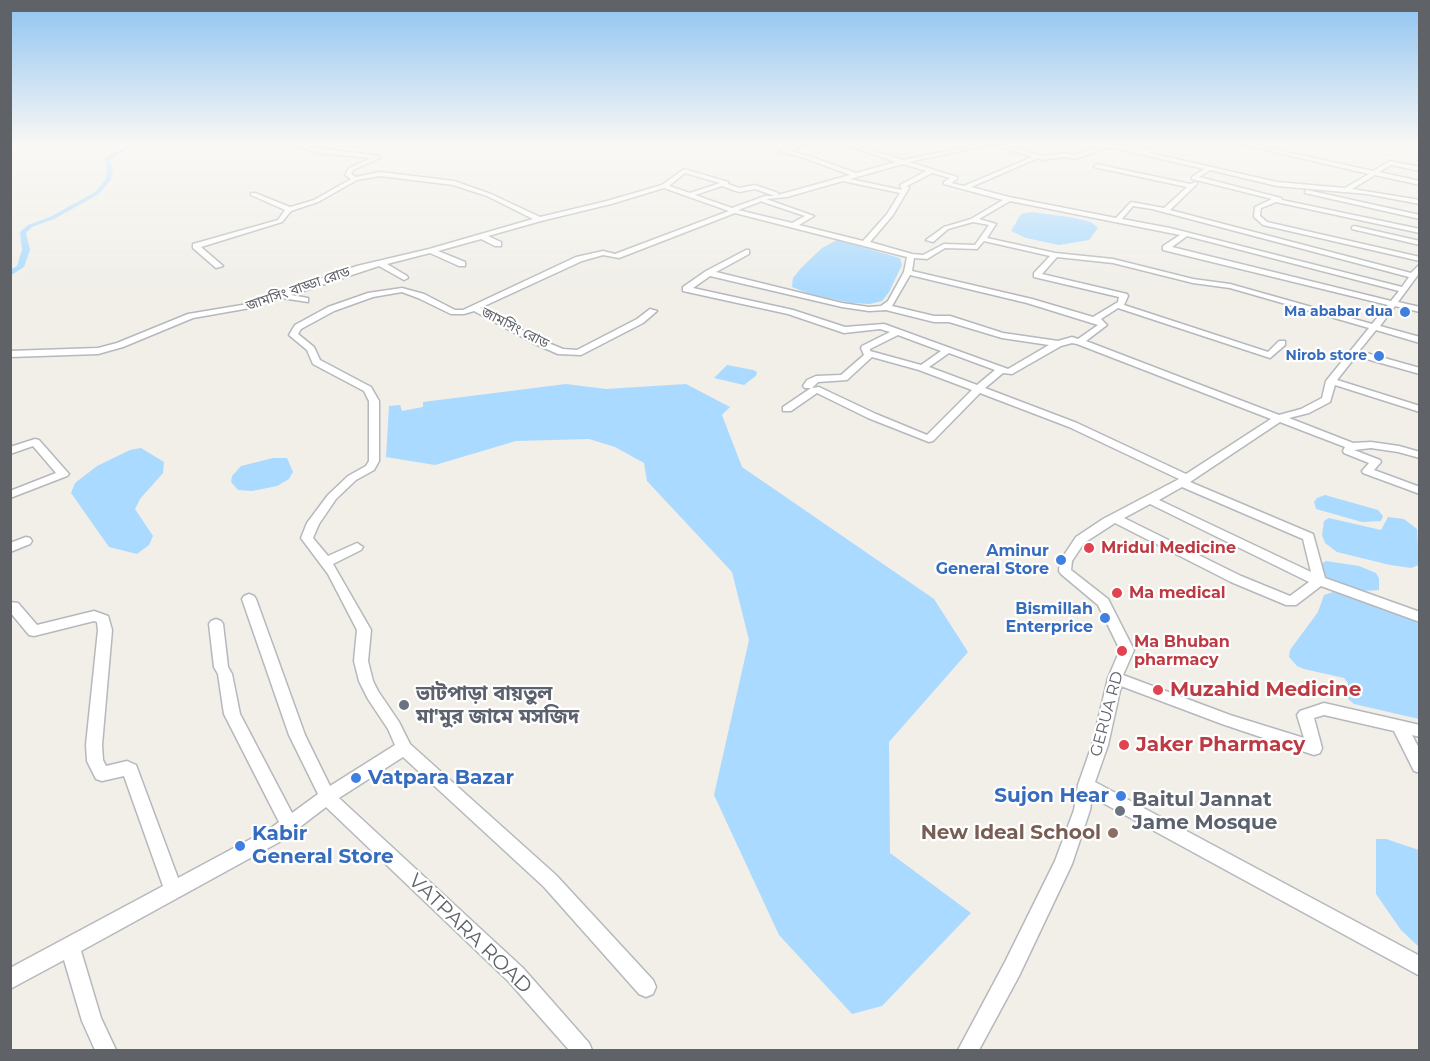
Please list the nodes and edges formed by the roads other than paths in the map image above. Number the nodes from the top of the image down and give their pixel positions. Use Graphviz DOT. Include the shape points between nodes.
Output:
graph roads {
  1 [pos="254,195"];
  2 [pos="327,195"];
  3 [pos="488,195"];
  4 [pos="636,195"];
  5 [pos="693,195"];
  6 [pos="778,195"];
  7 [pos="788,195"];
  8 [pos="902,195"];
  9 [pos="991,195"];
  10 [pos="1137,195"];
  11 [pos="1182,195"];
  12 [pos="1259,195"];
  13 [pos="1314,195"];
  14 [pos="1383,195"];
  15 [pos="783,196"];
  16 [pos="760,199"];
  17 [pos="1010,199"];
  18 [pos="1285,201"];
  19 [pos="1419,202"];
  20 [pos="1131,204"];
  21 [pos="289,209"];
  22 [pos="734,210"];
  23 [pos="1165,211"];
  24 [pos="1419,217"];
  25 [pos="539,219"];
  26 [pos="1118,219"];
  27 [pos="973,220"];
  28 [pos="1261,221"];
  29 [pos="793,225"];
  30 [pos="1354,228"];
  31 [pos="1419,231"];
  32 [pos="1248,233"];
  33 [pos="1186,234"];
  34 [pos="481,236"];
  35 [pos="983,239"];
  36 [pos="930,240"];
  37 [pos="865,243"];
  38 [pos="1419,243"];
  39 [pos="498,244"];
  40 [pos="1231,246"];
  41 [pos="431,251"];
  42 [pos="746,252"];
  43 [pos="1054,255"];
  44 [pos="911,256"];
  45 [pos="1419,259"];
  46 [pos="380,263"];
  47 [pos="462,264"];
  48 [pos="219,266"];
  49 [pos="908,272"];
  50 [pos="709,273"];
  51 [pos="404,278"];
  52 [pos="1414,278"];
  53 [pos="280,295"];
  54 [pos="305,300"];
  55 [pos="1392,303"];
  56 [pos="1118,305"];
  57 [pos="473,307"];
  58 [pos="884,308"];
  59 [pos="1419,310"];
  60 [pos="653,311"];
  61 [pos="1094,320"];
  62 [pos="881,326"];
  63 [pos="1373,327"];
  64 [pos="899,332"];
  65 [pos="1419,340"];
  66 [pos="1080,342"];
  67 [pos="1282,343"];
  68 [pos="1058,344"];
  69 [pos="949,349"];
  70 [pos="1355,353"];
  71 [pos="10,354"];
  72 [pos="870,354"];
  73 [pos="922,368"];
  74 [pos="1002,369"];
  75 [pos="1419,371"];
  76 [pos="1331,381"];
  77 [pos="796,382"];
  78 [pos="812,388"];
  79 [pos="978,388"];
  80 [pos="787,409"];
  81 [pos="1419,409"];
  82 [pos="1280,418"];
  83 [pos="1352,446"];
  84 [pos="10,451"];
  85 [pos="1419,455"];
  86 [pos="1184,480"];
  87 [pos="1419,491"];
  88 [pos="10,495"];
  89 [pos="1150,500"];
  90 [pos="1115,518"];
  91 [pos="26,541"];
  92 [pos="357,547"];
  93 [pos="10,548"];
  94 [pos="326,562"];
  95 [pos="1319,581"];
  96 [pos="249,598"];
  97 [pos="10,607"];
  98 [pos="1419,617"];
  99 [pos="216,624"];
  100 [pos="1115,678"];
  101 [pos="1399,726"];
  102 [pos="1419,731"];
  103 [pos="404,748"];
  104 [pos="1419,766"];
  105 [pos="1086,785"];
  106 [pos="327,797"];
  107 [pos="289,824"];
  108 [pos="173,889"];
  109 [pos="70,946"];
  110 [pos="1419,967"];
  111 [pos="10,979"];
  112 [pos="646,987"];
  113 [pos="106,1050"];
  114 [pos="582,1050"];
  115 [pos="968,1050"];
  1 -- 21 [label="street"];
  2 -- 21 [label="street"];
  3 -- 25 [label="street"];
  4 -- 25 [label="street, জামসিং বাড্ডা রোড"];
  5 -- 22 [label="street"];
  6 -- 15 [label="street"];
  7 -- 15 [label="street"];
  8 -- 37 [label="street" via="890,215"];
  9 -- 17 [label="street"];
  10 -- 20 [label="street"];
  11 -- 23 [label="street"];
  12 -- 18 [label="street"];
  13 -- 24 [label="street"];
  14 -- 19 [label="street"];
  15 -- 16 [label="street"];
  16 -- 22 [label="street"];
  16 -- 29 [label="street" via="811,216"];
  17 -- 26 [label="street"];
  17 -- 27 [label="street"];
  18 -- 28 [label="street" via="1269,201 1258,207 1257,217"];
  18 -- 31 [label="street"];
  20 -- 23 [label="street"];
  20 -- 26 [label="street"];
  21 -- 48 [label="street" via="280,221 195,246"];
  22 -- 29 [label="street"];
  22 -- 57 [label="street" via="616,256 603,253 579,259"];
  23 -- 32 [label="street"];
  25 -- 34 [label="street, জামসিং বাড্ডা রোড"];
  26 -- 33 [label="street"];
  27 -- 35 [label="street" via="993,224"];
  27 -- 36 [label="street" via="946,228"];
  28 -- 32 [label="street"];
  28 -- 45 [label="street"];
  29 -- 37 [label="street"];
  30 -- 38 [label="street"];
  32 -- 40 [label="street"];
  32 -- 52 [label="street"];
  33 -- 40 [label="street"];
  33 -- 55 [label="street" via="1166,248"];
  34 -- 39 [label="street"];
  34 -- 41 [label="street, জামসিং বাড্ডা রোড"];
  35 -- 43 [label="street"];
  35 -- 44 [label="street" via="977,247 944,246 924,257"];
  37 -- 44 [label="street"];
  40 -- 52 [label="street"];
  41 -- 46 [label="street, জামসিং বাড্ডা রোড"];
  41 -- 47 [label="street"];
  42 -- 50 [label="street"];
  43 -- 56 [label="street" via="1037,275 1124,296"];
  43 -- 63 [label="street" via="1113,261 1230,286"];
  44 -- 49 [label="street"];
  46 -- 51 [label="street"];
  46 -- 53 [label="street, জামসিং বাড্ডা রোড"];
  49 -- 58 [label="street" via="891,303"];
  49 -- 61 [label="street"];
  50 -- 58 [label="street" via="842,305"];
  50 -- 62 [label="street" via="686,289 790,312 844,330"];
  52 -- 55 [label="street, GERUA RD"];
  53 -- 54 [label="street"];
  53 -- 71 [label="street, জামসিং বাড্ডা রোড" via="250,306 191,316 98,351"];
  55 -- 59 [label="street"];
  55 -- 63 [label="street, GERUA RD"];
  56 -- 61 [label="street"];
  56 -- 67 [label="street" via="1270,355"];
  57 -- 60 [label="street, জামসিং রোড" via="538,342 578,353"];
  57 -- 94 [label="street" via="454,312 402,290 371,295 331,309 298,327 293,335 311,349 316,362 368,389 374,401 374,460 370,468 332,496 307,534 310,544"];
  58 -- 62 [label="street" via="886,320"];
  58 -- 68 [label="street"];
  61 -- 66 [label="street" via="1103,325"];
  62 -- 64 [label="street"];
  63 -- 65 [label="street"];
  63 -- 70 [label="street, GERUA RD"];
  64 -- 69 [label="street"];
  64 -- 72 [label="street" via="865,348"];
  66 -- 68 [label="street"];
  66 -- 82 [label="street"];
  68 -- 74 [label="street" via="1009,372"];
  69 -- 73 [label="street"];
  69 -- 74 [label="street"];
  70 -- 75 [label="street"];
  70 -- 76 [label="street, GERUA RD"];
  72 -- 73 [label="street"];
  72 -- 78 [label="street" via="843,378 810,381"];
  73 -- 79 [label="street"];
  74 -- 79 [label="street"];
  76 -- 81 [label="street"];
  76 -- 82 [label="street, GERUA RD" via="1327,400"];
  77 -- 78 [label="street"];
  78 -- 79 [label="street" via="929,439"];
  78 -- 80 [label="street"];
  79 -- 86 [label="street" via="1073,426"];
  82 -- 83 [label="street"];
  82 -- 86 [label="street, GERUA RD"];
  83 -- 85 [label="street" via="1371,444"];
  83 -- 87 [label="street" via="1348,451 1376,462 1368,471"];
  84 -- 88 [label="street" via="35,442 63,474"];
  86 -- 89 [label="street, GERUA RD"];
  86 -- 95 [label="street" via="1309,537"];
  89 -- 90 [label="street, GERUA RD"];
  89 -- 95 [label="street"];
  90 -- 95 [label="street" via="1291,602"];
  90 -- 100 [label="street, GERUA RD" via="1080,540 1066,561 1065,571 1103,602 1127,650"];
  91 -- 93 [label="street"];
  92 -- 94 [label="street"];
  94 -- 103 [label="street" via="364,630 361,661 366,681"];
  95 -- 98 [label="street"];
  96 -- 106 [label="street" via="297,735"];
  97 -- 108 [label="street" via="34,631 94,616 103,619 95,761 102,774 130,770"];
  99 -- 107 [label="street" via="232,714"];
  100 -- 101 [label="street" via="1314,748 1305,716 1324,709"];
  100 -- 105 [label="street, GERUA RD" via="1100,745"];
  101 -- 102 [label="street"];
  101 -- 104 [label="street"];
  103 -- 106 [label="street"];
  103 -- 112 [label="street" via="550,881"];
  105 -- 110 [label="street"];
  105 -- 115 [label="street, GERUA RD" via="1082,810 1063,864"];
  106 -- 107 [label="street"];
  106 -- 114 [label="street, VATPARA ROAD" via="516,975"];
  107 -- 108 [label="street"];
  108 -- 109 [label="street"];
  109 -- 111 [label="street"];
  109 -- 113 [label="street" via="92,1021"];
}
